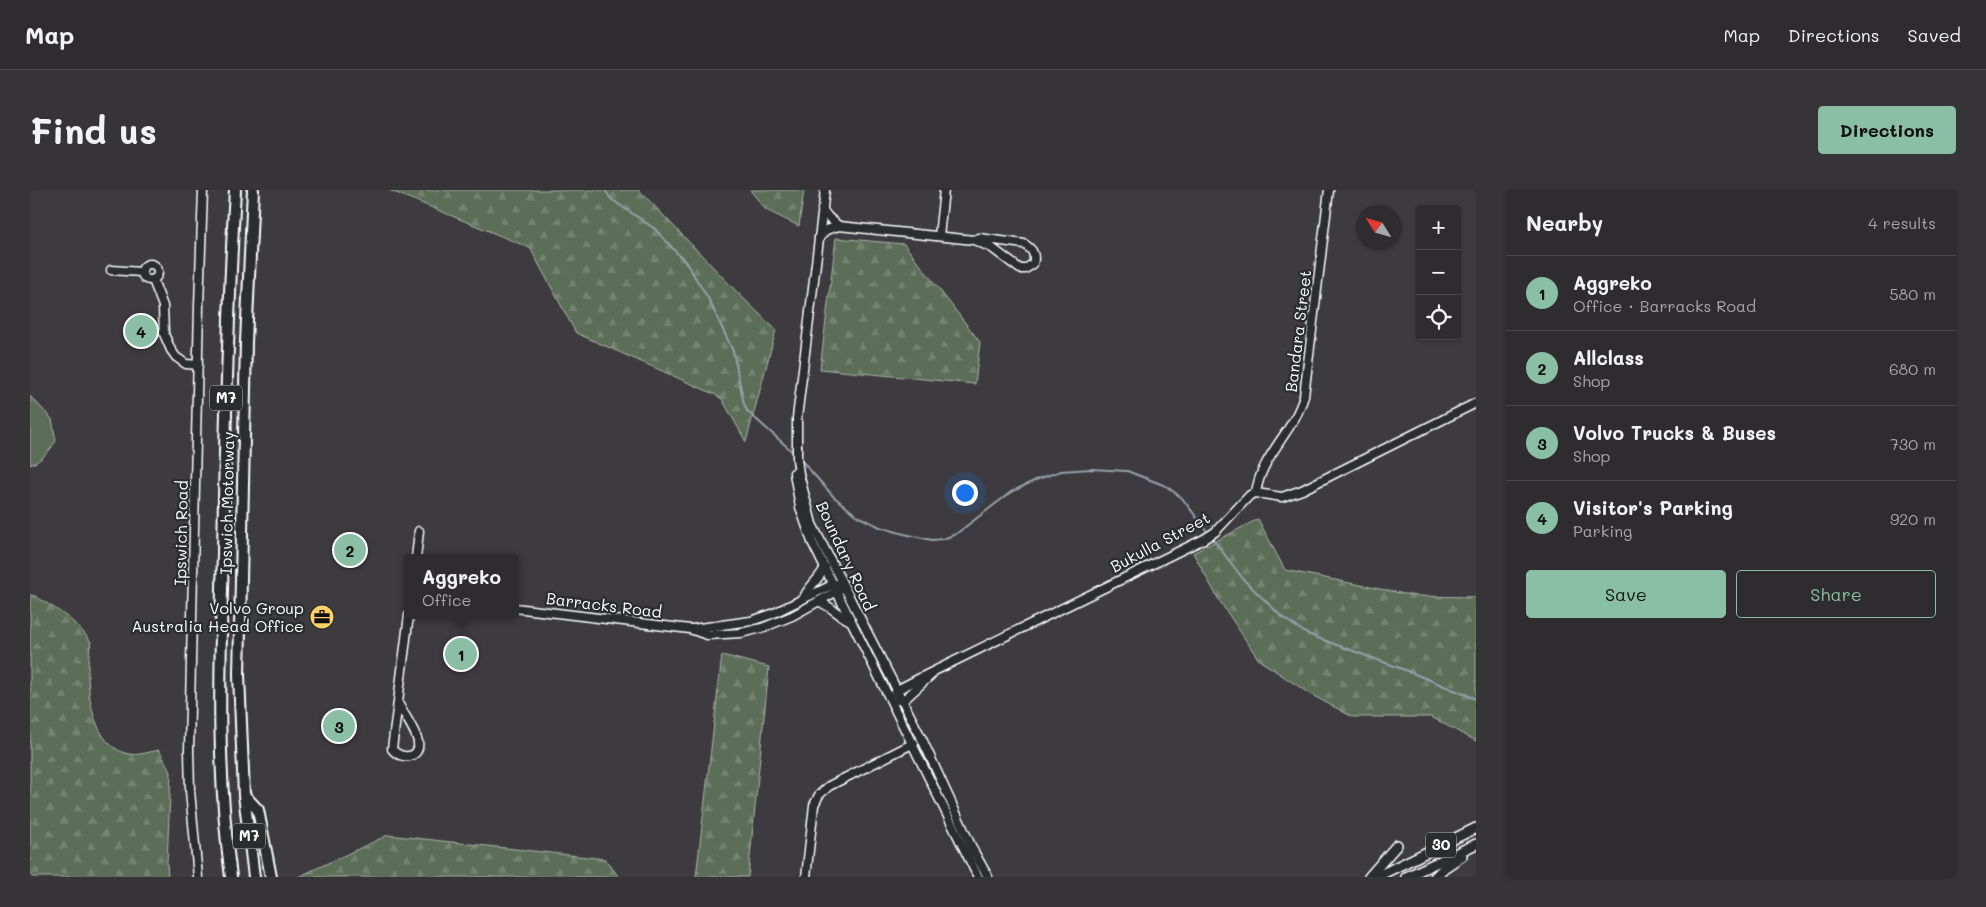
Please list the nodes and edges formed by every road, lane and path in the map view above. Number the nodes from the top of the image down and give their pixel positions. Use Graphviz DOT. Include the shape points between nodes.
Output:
graph roads {
  1 [pos="203,190"];
  2 [pos="235,190"];
  3 [pos="253,190"];
  4 [pos="820,190"];
  5 [pos="825,190"];
  6 [pos="944,190"];
  7 [pos="1328,190"];
  8 [pos="822,209"];
  9 [pos="839,226"];
  10 [pos="939,236"];
  11 [pos="819,238"];
  12 [pos="974,240"];
  13 [pos="111,270"];
  14 [pos="141,272"];
  15 [pos="153,280"];
  16 [pos="198,365"];
  17 [pos="798,388"];
  18 [pos="1476,403"];
  19 [pos="799,488"];
  20 [pos="1256,493"];
  21 [pos="419,531"];
  22 [pos="416,554"];
  23 [pos="825,567"];
  24 [pos="834,584"];
  25 [pos="844,585"];
  26 [pos="837,592"];
  27 [pos="804,598"];
  28 [pos="820,602"];
  29 [pos="519,608"];
  30 [pos="408,619"];
  31 [pos="851,621"];
  32 [pos="690,629"];
  33 [pos="933,673"];
  34 [pos="897,690"];
  35 [pos="892,700"];
  36 [pos="902,700"];
  37 [pos="398,703"];
  38 [pos="922,739"];
  39 [pos="912,744"];
  40 [pos="244,795"];
  41 [pos="1476,828"];
  42 [pos="1475,844"];
  43 [pos="1398,845"];
  44 [pos="1407,862"];
  45 [pos="1409,876"];
  46 [pos="198,877"];
  47 [pos="231,877"];
  48 [pos="254,877"];
  49 [pos="271,877"];
  50 [pos="806,877"];
  51 [pos="978,877"];
  52 [pos="988,877"];
  53 [pos="1369,877"];
  54 [pos="1376,877"];
  55 [pos="1435,877"];
  1 -- 16 [label="street, Ipswich Road"];
  2 -- 47 [label="highway, Ipswich Motorway / M7" via="228,338 220,716"];
  3 -- 40 [label="highway, Ipswich Motorway / M7" via="240,580 239,711"];
  4 -- 17 [label="street, Boundary Road"];
  5 -- 8 [label="street, Boundary Road"];
  6 -- 10 [label="street"];
  7 -- 20 [label="street, Bandara Street" via="1304,396 1297,415 1261,471"];
  8 -- 9 [label="street"];
  8 -- 11 [label="street, Boundary Road"];
  9 -- 10 [label="street"];
  9 -- 11 [label="street" via="826,230"];
  10 -- 12 [label="street"];
  11 -- 17 [label="street, Boundary Road"];
  12 -- 12 [label="street" via="1024,244 1034,254 1033,264 1020,269 992,248"];
  13 -- 14 [label="street"];
  14 -- 15 [label="street" via="144,279"];
  14 -- 15 [label="street" via="147,264 155,265 158,272"];
  15 -- 16 [label="street" via="162,306 164,334 170,350 186,364"];
  16 -- 46 [label="street, Ipswich Road" via="189,751"];
  17 -- 19 [label="street, Boundary Road"];
  18 -- 20 [label="street" via="1302,490 1282,497"];
  19 -- 23 [label="street, Boundary Road" via="806,528"];
  19 -- 25 [label="street, Boundary Road" via="812,524"];
  20 -- 33 [label="street, Bukulla Street" via="1244,499 1215,532 1204,539"];
  21 -- 22 [label="street"];
  23 -- 24 [label="street, Boundary Road"];
  23 -- 27 [label="street"];
  24 -- 25 [label="street"];
  24 -- 26 [label="street, Boundary Road"];
  24 -- 27 [label="street, Barracks Road"];
  25 -- 26 [label="street, Barracks Road"];
  25 -- 34 [label="street, Boundary Road"];
  26 -- 28 [label="street, Barracks Road"];
  26 -- 31 [label="street, Boundary Road"];
  27 -- 32 [label="street, Barracks Road" via="751,621"];
  28 -- 31 [label="street"];
  28 -- 32 [label="street, Barracks Road" via="762,628 741,633 707,635"];
  29 -- 32 [label="street, Barracks Road"];
  30 -- 37 [label="street"];
  31 -- 35 [label="street, Boundary Road"];
  33 -- 34 [label="street, Bukulla Street"];
  33 -- 36 [label="street, Bukulla Street"];
  34 -- 35 [label="street"];
  34 -- 36 [label="street, Boundary Road"];
  35 -- 36 [label="street"];
  35 -- 39 [label="street, Boundary Road"];
  36 -- 38 [label="street, Boundary Road"];
  37 -- 37 [label="street" via="418,742 418,750 407,757 400,756 392,748"];
  38 -- 39 [label="street"];
  38 -- 52 [label="street, Boundary Road"];
  39 -- 50 [label="street" via="829,786 818,795 814,805"];
  39 -- 51 [label="street, Boundary Road"];
  40 -- 48 [label="highway, Ipswich Motorway / M7"];
  40 -- 49 [label="highway" via="258,810"];
  41 -- 44 [label="main road, 30"];
  42 -- 45 [label="main road, 30"];
  42 -- 55 [label="main road" via="1471,851"];
  43 -- 53 [label="main road"];
  44 -- 45 [label="main road, 30"];
  44 -- 54 [label="main road, 30"];
}
